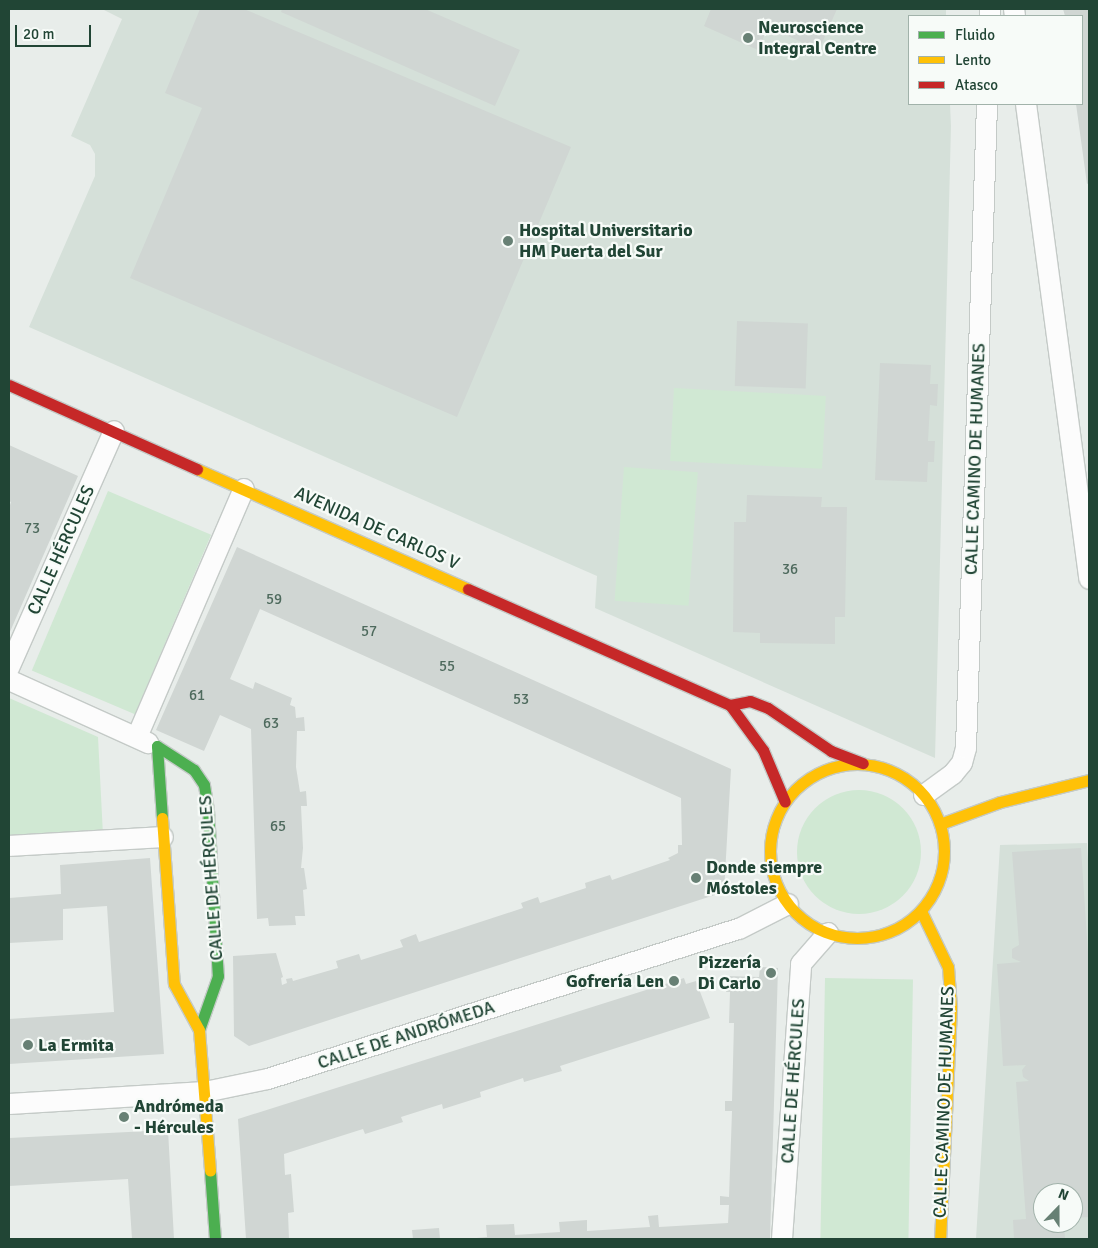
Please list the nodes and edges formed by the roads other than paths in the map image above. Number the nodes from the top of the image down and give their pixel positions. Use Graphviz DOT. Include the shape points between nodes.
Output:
graph roads {
  1 [pos="987,105"];
  2 [pos="1026,105"];
  3 [pos="9,385"];
  4 [pos="114,431"];
  5 [pos="244,489"];
  6 [pos="1089,579"];
  7 [pos="9,668"];
  8 [pos="9,680"];
  9 [pos="730,704"];
  10 [pos="137,737"];
  11 [pos="157,746"];
  12 [pos="866,765"];
  13 [pos="1089,780"];
  14 [pos="924,795"];
  15 [pos="785,802"];
  16 [pos="940,824"];
  17 [pos="163,837"];
  18 [pos="9,846"];
  19 [pos="788,904"];
  20 [pos="921,911"];
  21 [pos="828,933"];
  22 [pos="199,1030"];
  23 [pos="205,1092"];
  24 [pos="9,1104"];
  25 [pos="216,1239"];
  26 [pos="782,1239"];
  27 [pos="940,1239"];
  1 -- 14 [label="street, CALLE CAMINO DE HUMANES" via="966,748 962,763 953,774"];
  2 -- 6 [label="street"];
  3 -- 4 [label="street, AVENIDA DE CARLOS V"];
  4 -- 5 [label="street, AVENIDA DE CARLOS V"];
  4 -- 7 [label="street, CALLE HÉRCULES"];
  5 -- 9 [label="street, AVENIDA DE CARLOS V"];
  5 -- 10 [label="street"];
  8 -- 10 [label="street, CALLE DE HÉRCULES"];
  9 -- 12 [label="street, AVENIDA DE CARLOS V" via="750,701 768,708 831,751"];
  9 -- 15 [label="street" via="763,750"];
  10 -- 11 [label="street, CALLE DE HÉRCULES"];
  11 -- 17 [label="street, CALLE DE HÉRCULES"];
  11 -- 22 [label="street, CALLE DE HÉRCULES" via="194,770 204,785 208,810 218,976"];
  12 -- 14 [label="street" via="888,770 907,780"];
  12 -- 15 [label="street" via="844,765 822,772 803,783"];
  13 -- 16 [label="street" via="1000,802"];
  14 -- 16 [label="street"];
  15 -- 19 [label="street" via="774,827 770,854 775,880"];
  16 -- 20 [label="street" via="943,867 936,888"];
  17 -- 18 [label="street"];
  17 -- 22 [label="street, CALLE DE HÉRCULES" via="174,984"];
  19 -- 21 [label="street" via="807,922"];
  19 -- 23 [label="street, CALLE DE ANDRÓMEDA" via="739,929 699,942 268,1079"];
  20 -- 21 [label="street" via="900,928 874,937 851,938"];
  20 -- 27 [label="street, CALLE CAMINO DE HUMANES" via="948,967 951,1008"];
  21 -- 26 [label="street, CALLE DE HÉRCULES" via="801,964"];
  22 -- 23 [label="street, CALLE DE HÉRCULES"];
  23 -- 24 [label="street, CALLE DE ANDRÓMEDA"];
  23 -- 25 [label="street, CALLE DE HÉRCULES"];
}
